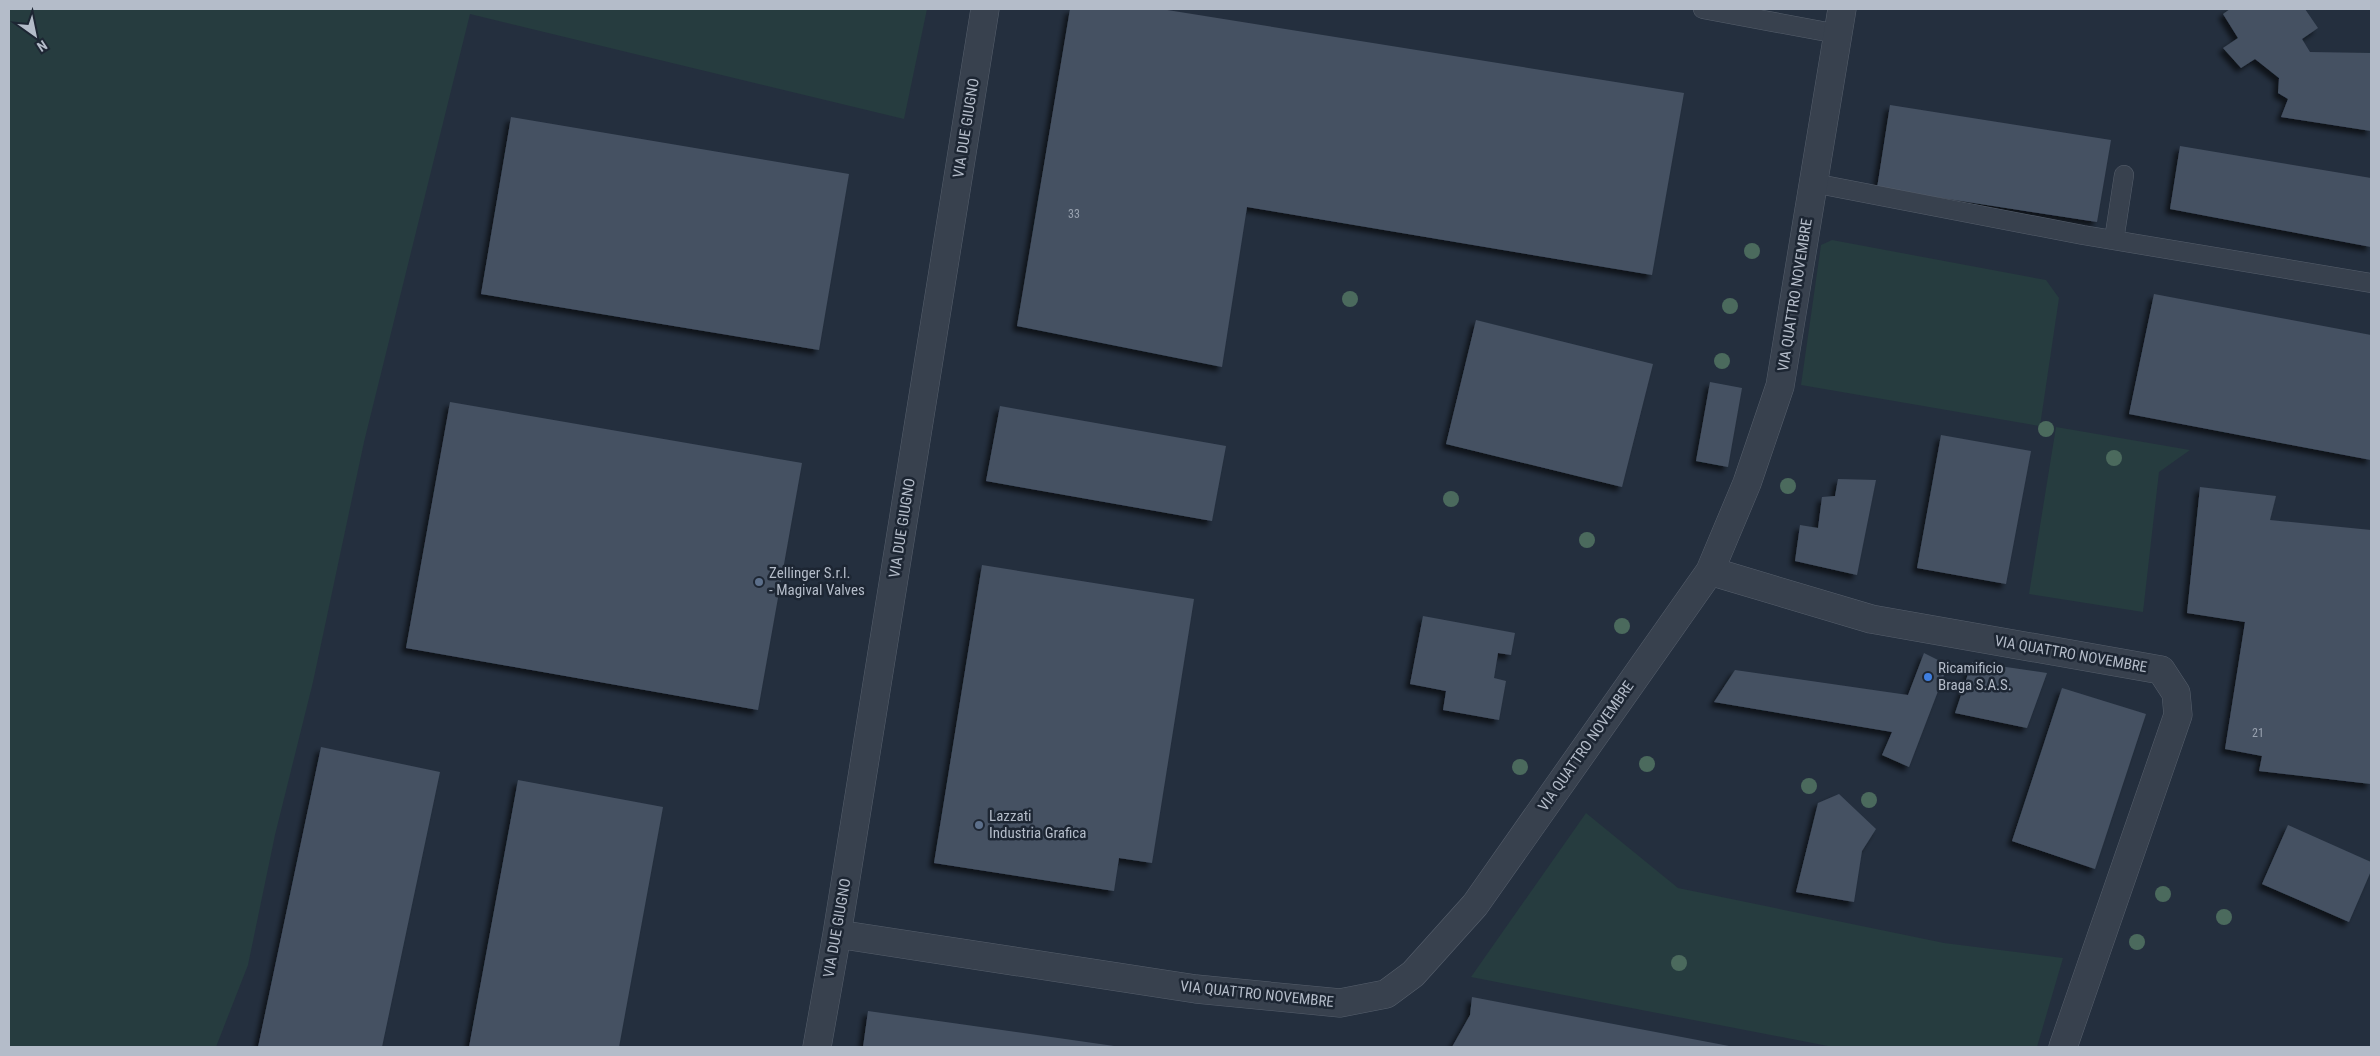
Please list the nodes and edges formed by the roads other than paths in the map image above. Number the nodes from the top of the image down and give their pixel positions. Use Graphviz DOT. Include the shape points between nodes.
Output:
graph roads {
  1 [pos="985,9"];
  2 [pos="1703,9"];
  3 [pos="1840,21"];
  4 [pos="2124,175"];
  5 [pos="1813,183"];
  6 [pos="2114,240"];
  7 [pos="2371,283"];
  8 [pos="1710,570"];
  9 [pos="837,934"];
  10 [pos="816,1047"];
  11 [pos="2063,1047"];
  1 -- 9 [label="street, VIA DUE GIUGNO"];
  2 -- 3 [label="lane"];
  3 -- 5 [label="street, VIA QUATTRO NOVEMBRE"];
  4 -- 6 [label="lane"];
  5 -- 6 [label="lane"];
  5 -- 8 [label="street, VIA QUATTRO NOVEMBRE" via="1780,386 1748,483"];
  6 -- 7 [label="lane"];
  8 -- 9 [label="street, VIA QUATTRO NOVEMBRE" via="1475,905 1414,974 1386,994 1340,1004 1196,989"];
  8 -- 11 [label="street, VIA QUATTRO NOVEMBRE" via="1870,619 2161,670 2176,693 2178,715"];
  9 -- 10 [label="street, VIA DUE GIUGNO"];
}
